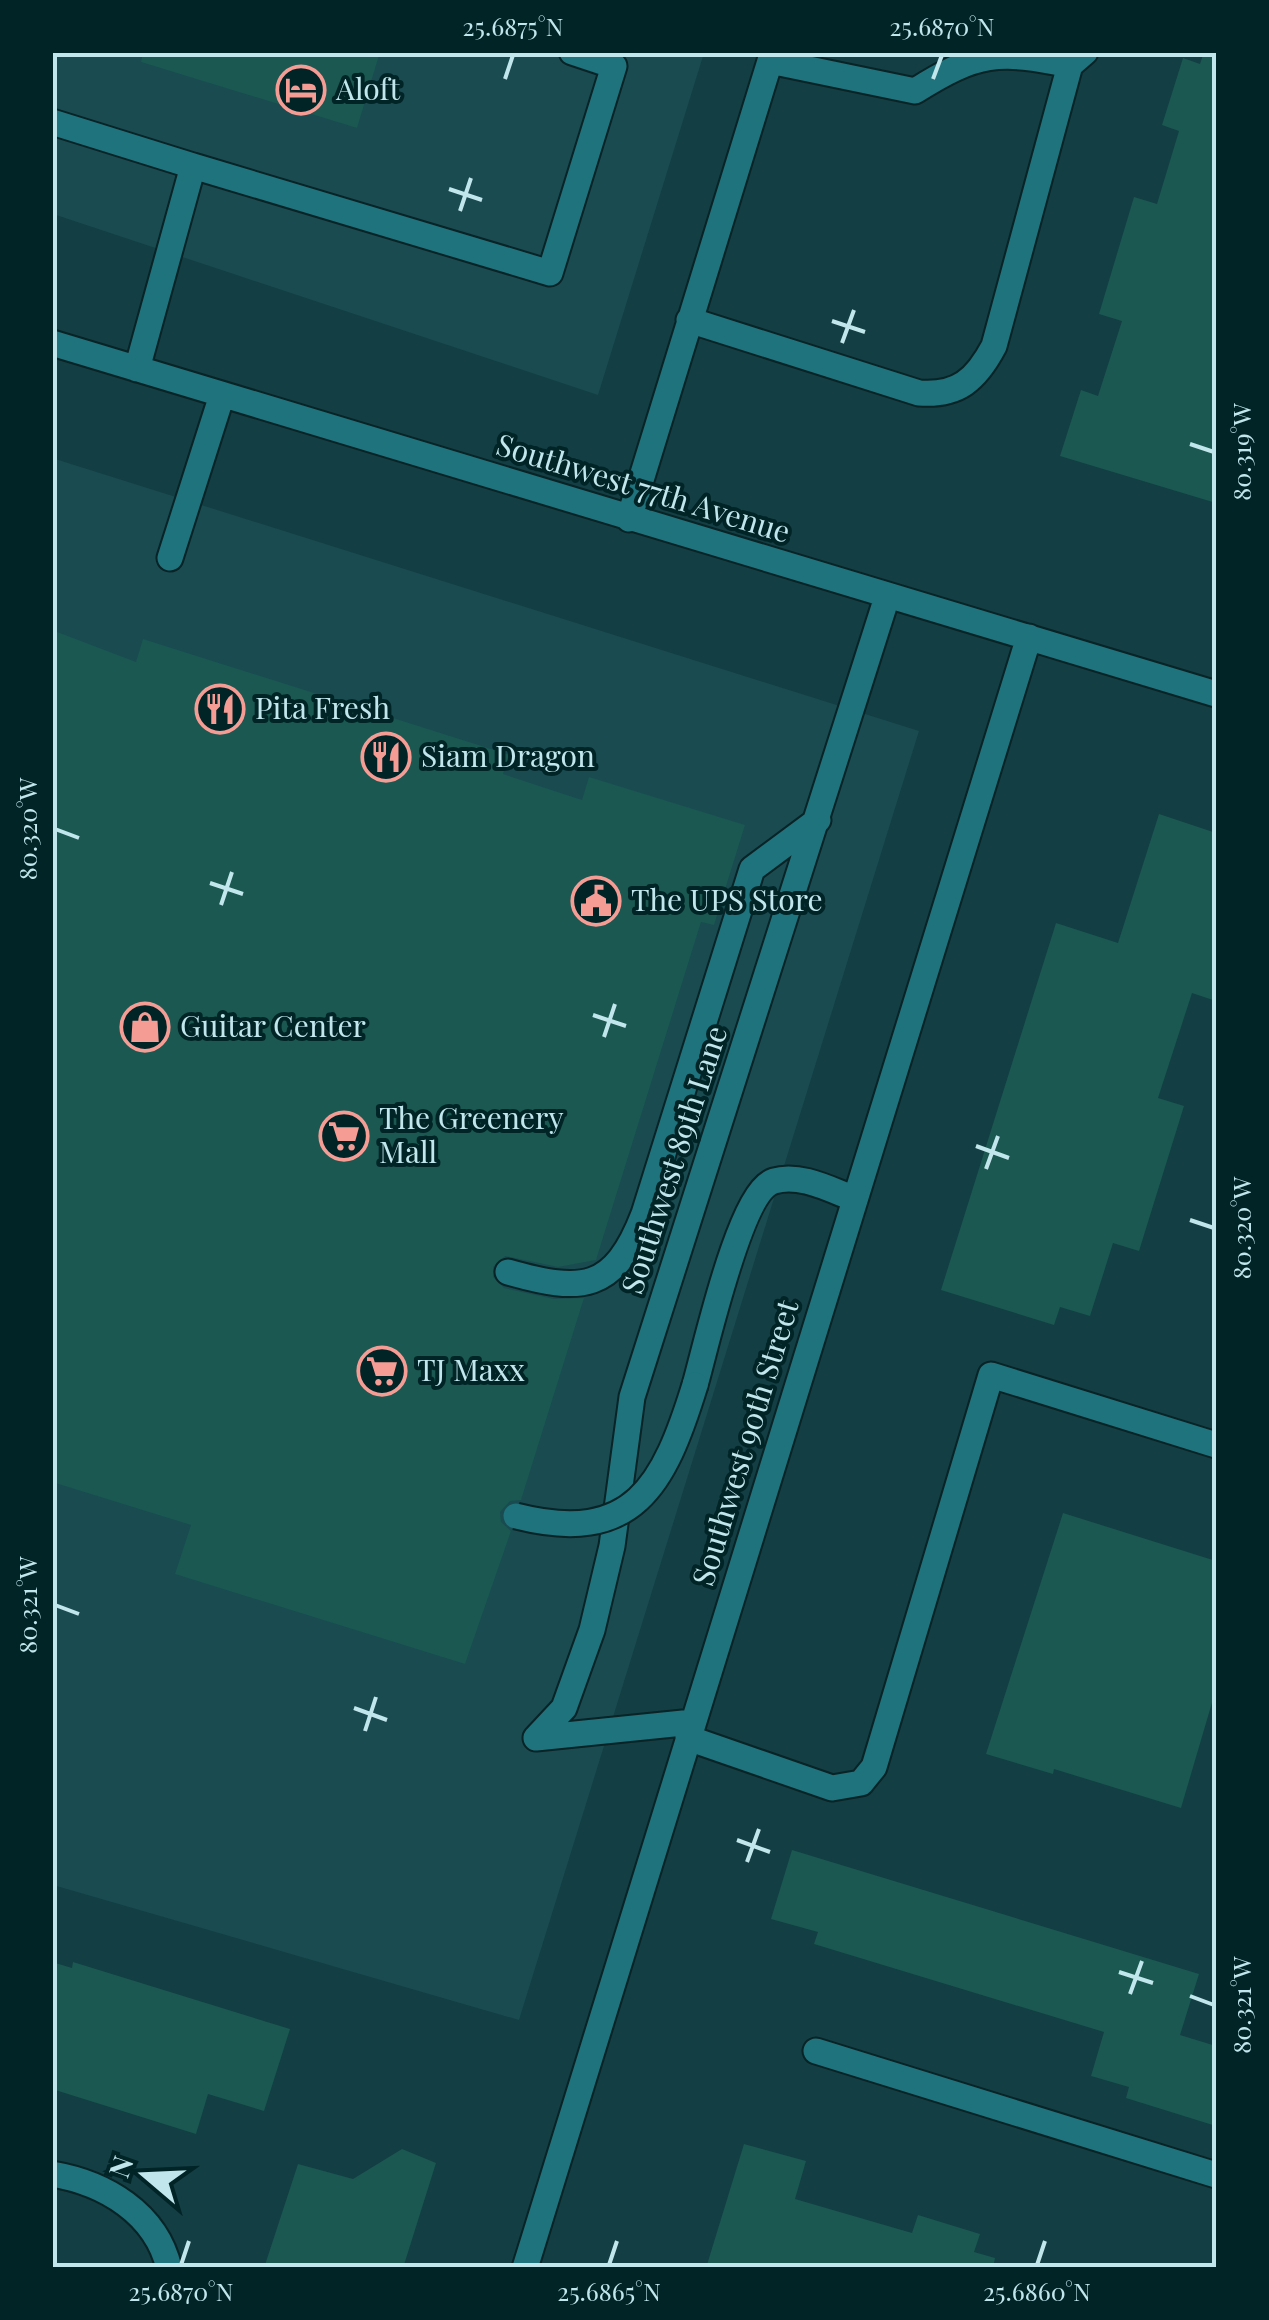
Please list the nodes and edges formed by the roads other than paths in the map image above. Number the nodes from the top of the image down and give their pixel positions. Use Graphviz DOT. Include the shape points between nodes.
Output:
graph roads {
  1 [pos="572,52"];
  2 [pos="1078,58"];
  3 [pos="52,122"];
  4 [pos="193,166"];
  5 [pos="688,320"];
  6 [pos="52,343"];
  7 [pos="137,369"];
  8 [pos="222,395"];
  9 [pos="629,518"];
  10 [pos="170,558"];
  11 [pos="887,598"];
  12 [pos="1029,637"];
  13 [pos="1216,694"];
  14 [pos="818,820"];
  15 [pos="855,1199"];
  16 [pos="508,1272"];
  17 [pos="1216,1445"];
  18 [pos="516,1516"];
  19 [pos="691,1730"];
  20 [pos="816,2052"];
  21 [pos="52,2174"];
  22 [pos="1216,2175"];
  23 [pos="167,2257"];
  24 [pos="525,2268"];
  1 -- 4 [label="street" via="614,66 550,273"];
  2 -- 5 [label="street" via="991,55 957,64 916,91 770,60"];
  2 -- 5 [label="street" via="994,346 962,388 920,393"];
  3 -- 4 [label="street"];
  4 -- 7 [label="street"];
  5 -- 9 [label="street"];
  6 -- 7 [label="street, Southwest 77th Avenue"];
  7 -- 8 [label="street, Southwest 77th Avenue"];
  8 -- 9 [label="street, Southwest 77th Avenue"];
  8 -- 10 [label="street"];
  9 -- 11 [label="street, Southwest 77th Avenue"];
  11 -- 12 [label="street, Southwest 77th Avenue"];
  11 -- 14 [label="street, Southwest 89th Lane"];
  12 -- 13 [label="street, Southwest 77th Avenue"];
  12 -- 15 [label="street, Southwest 90th Street"];
  14 -- 16 [label="street" via="752,869 644,1214 624,1257 589,1284 558,1287"];
  14 -- 19 [label="street, Southwest 89th Lane" via="632,1398 612,1546 592,1630 564,1708 536,1738"];
  15 -- 18 [label="street, bridge" via="790,1178 756,1193 674,1451 656,1482 604,1520 579,1524"];
  15 -- 19 [label="street, Southwest 90th Street"];
  17 -- 19 [label="street" via="992,1375 874,1767 861,1783 832,1788"];
  19 -- 24 [label="street, Southwest 90th Street"];
  20 -- 22 [label="street"];
  21 -- 23 [label="street" via="126,2204"];
}
